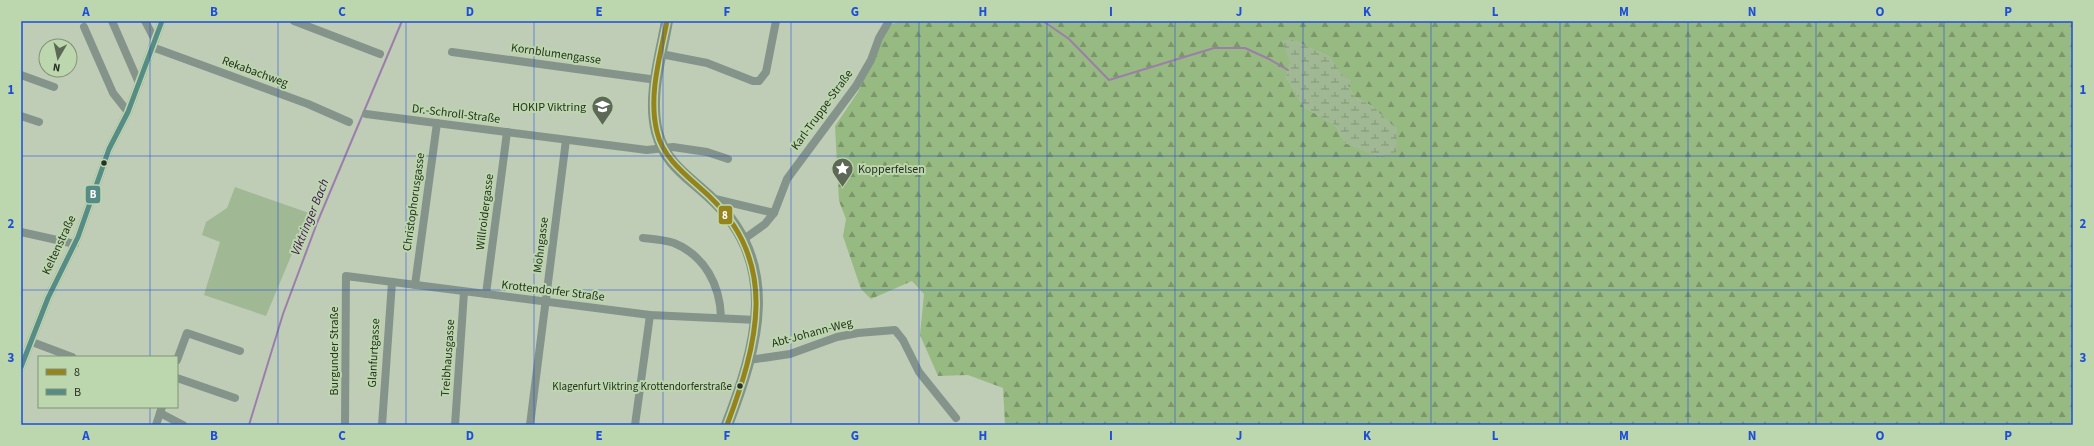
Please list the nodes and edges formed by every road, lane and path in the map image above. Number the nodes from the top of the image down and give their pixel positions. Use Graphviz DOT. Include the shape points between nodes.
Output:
graph roads {
  1 [pos="112,21"];
  2 [pos="145,21"];
  3 [pos="162,21"];
  4 [pos="294,21"];
  5 [pos="667,21"];
  6 [pos="776,21"];
  7 [pos="889,21"];
  8 [pos="84,27"];
  9 [pos="154,43"];
  10 [pos="452,52"];
  11 [pos="380,54"];
  12 [pos="661,54"];
  13 [pos="21,75"];
  14 [pos="657,80"];
  15 [pos="139,83"];
  16 [pos="54,87"];
  17 [pos="128,112"];
  18 [pos="366,114"];
  19 [pos="21,116"];
  20 [pos="39,122"];
  21 [pos="349,122"];
  22 [pos="437,123"];
  23 [pos="508,132"];
  24 [pos="566,140"];
  25 [pos="662,148"];
  26 [pos="728,159"];
  27 [pos="711,198"];
  28 [pos="774,213"];
  29 [pos="21,232"];
  30 [pos="643,238"];
  31 [pos="744,239"];
  32 [pos="76,244"];
  33 [pos="346,276"];
  34 [pos="392,282"];
  35 [pos="415,285"];
  36 [pos="464,292"];
  37 [pos="486,294"];
  38 [pos="546,302"];
  39 [pos="650,315"];
  40 [pos="721,317"];
  41 [pos="757,320"];
  42 [pos="27,346"];
  43 [pos="240,351"];
  44 [pos="68,356"];
  45 [pos="178,357"];
  46 [pos="749,360"];
  47 [pos="21,367"];
  48 [pos="178,378"];
  49 [pos="236,398"];
  50 [pos="161,410"];
  51 [pos="956,418"];
  52 [pos="156,425"];
  53 [pos="183,425"];
  54 [pos="345,425"];
  55 [pos="382,425"];
  56 [pos="455,425"];
  57 [pos="530,425"];
  58 [pos="635,425"];
  59 [pos="727,425"];
  1 -- 15 [label="street"];
  2 -- 9 [label="street"];
  3 -- 9 [label="street, Keltenstraße"];
  4 -- 11 [label="street"];
  5 -- 12 [label="street"];
  6 -- 12 [label="street" via="766,72 759,81 707,63"];
  7 -- 28 [label="street, Karl-Truppe-Straße" via="878,38 856,86 787,179"];
  8 -- 17 [label="street" via="113,93"];
  9 -- 15 [label="street, Keltenstraße"];
  9 -- 21 [label="street, Rekabachweg"];
  10 -- 14 [label="street, Kornblumengasse"];
  12 -- 14 [label="street"];
  13 -- 16 [label="street"];
  14 -- 25 [label="street" via="654,98 655,122"];
  15 -- 17 [label="street, Keltenstraße"];
  17 -- 32 [label="street, Keltenstraße" via="109,149"];
  18 -- 22 [label="street, Dr.-Schroll-Straße"];
  19 -- 20 [label="street"];
  22 -- 23 [label="street, Dr.-Schroll-Straße"];
  22 -- 35 [label="street, Christophorusgasse"];
  23 -- 24 [label="street, Dr.-Schroll-Straße"];
  23 -- 37 [label="street, Willroidergasse"];
  24 -- 25 [label="street, Dr.-Schroll-Straße" via="648,150"];
  24 -- 38 [label="street, Mohngasse"];
  25 -- 26 [label="street, Dr.-Schroll-Straße" via="707,152"];
  25 -- 27 [label="street" via="670,162"];
  27 -- 28 [label="street"];
  27 -- 31 [label="street" via="726,213"];
  28 -- 31 [label="street, Karl-Truppe-Straße" via="765,224"];
  29 -- 32 [label="street"];
  30 -- 40 [label="street" via="673,243 693,254 708,269 718,290"];
  31 -- 41 [label="street" via="756,276"];
  32 -- 42 [label="street, Keltenstraße"];
  33 -- 34 [label="street, Krottendorfer Straße"];
  33 -- 54 [label="street, Burgunder Straße"];
  34 -- 35 [label="street, Krottendorfer Straße"];
  34 -- 55 [label="street, Glanfurtgasse"];
  35 -- 36 [label="street, Krottendorfer Straße"];
  36 -- 37 [label="street, Krottendorfer Straße"];
  36 -- 56 [label="street, Treibhausgasse"];
  37 -- 38 [label="street, Krottendorfer Straße"];
  38 -- 39 [label="street, Krottendorfer Straße"];
  38 -- 57 [label="street, Mohngasse"];
  39 -- 40 [label="street, Krottendorfer Straße"];
  39 -- 58 [label="street"];
  40 -- 41 [label="street, Krottendorfer Straße"];
  41 -- 46 [label="street"];
  42 -- 44 [label="street"];
  42 -- 47 [label="street, Keltenstraße"];
  43 -- 45 [label="street" via="187,333"];
  46 -- 51 [label="street, Abt-Johann-Weg" via="790,354 837,337 895,330 919,372"];
  46 -- 59 [label="street"];
  48 -- 49 [label="street"];
  50 -- 52 [label="street"];
  50 -- 53 [label="street"];
}
